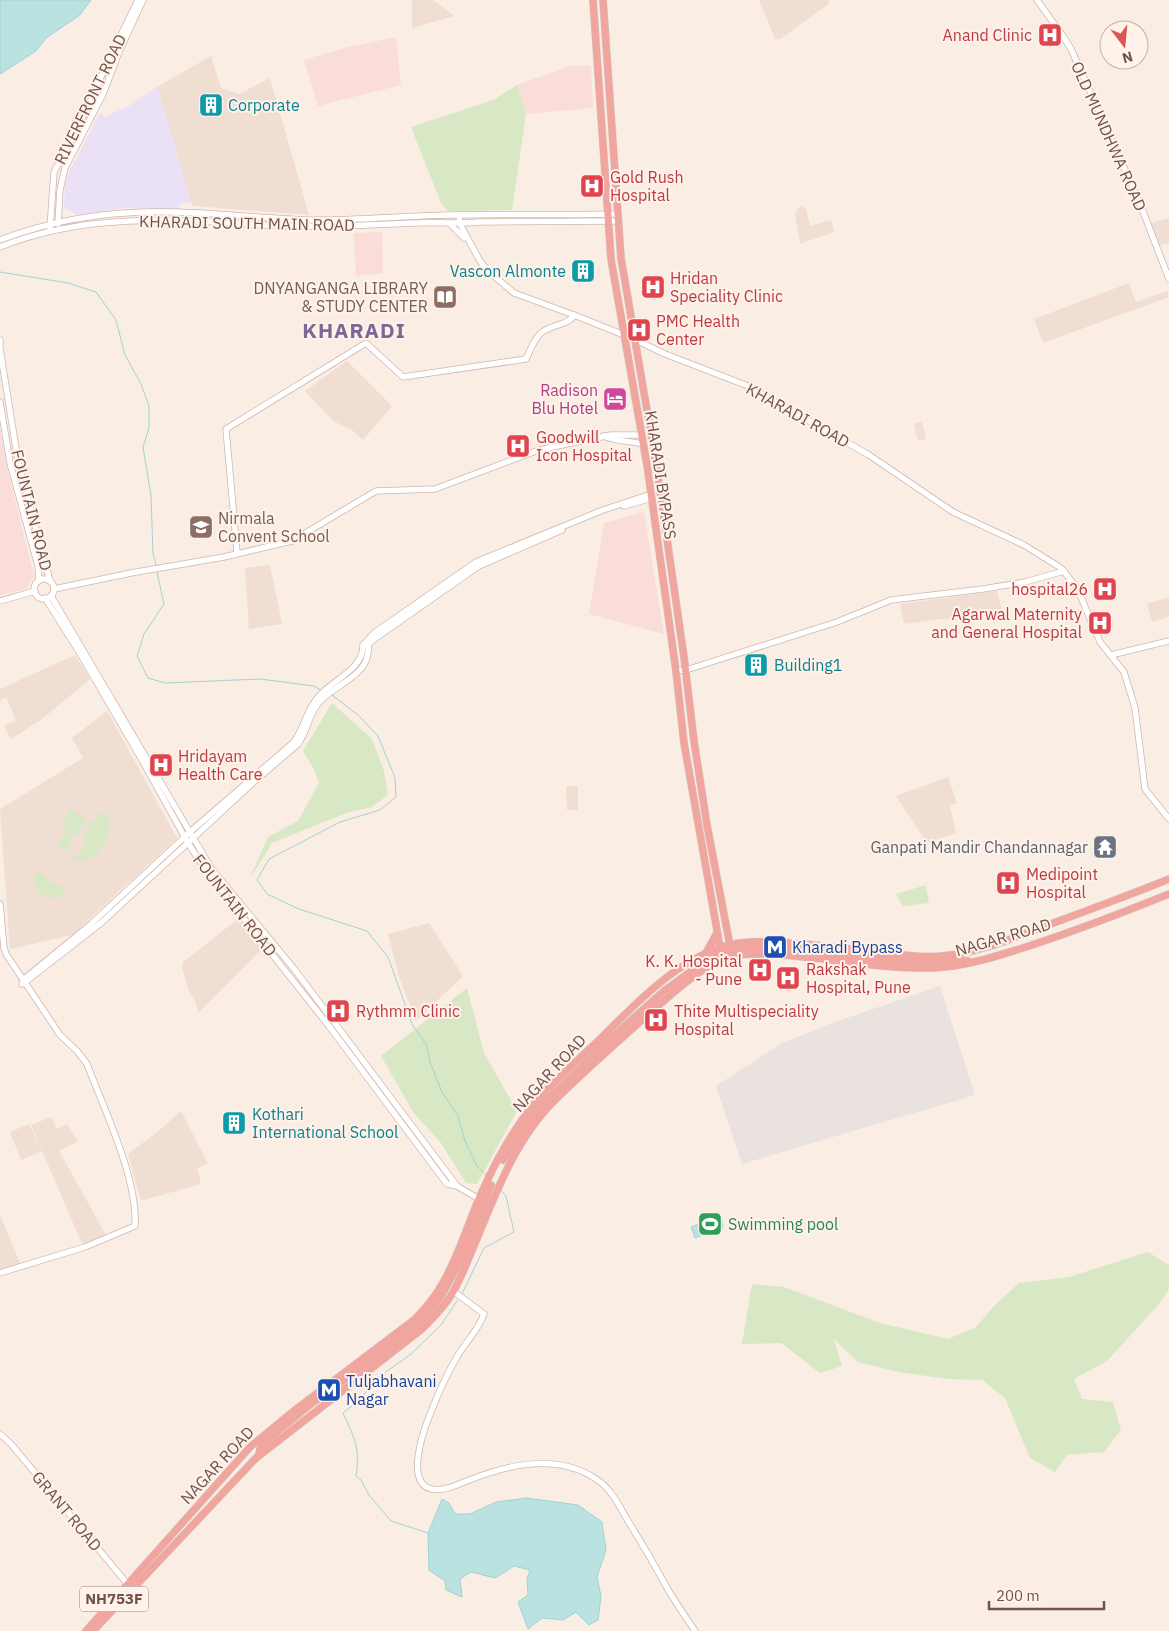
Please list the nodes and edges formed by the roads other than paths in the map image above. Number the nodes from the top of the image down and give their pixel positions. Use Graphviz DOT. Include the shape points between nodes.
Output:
graph roads {
  1 [pos="138,0"];
  2 [pos="144,0"];
  3 [pos="593,0"];
  4 [pos="603,0"];
  5 [pos="1037,0"];
  6 [pos="459,215"];
  7 [pos="608,218"];
  8 [pos="618,218"];
  9 [pos="58,222"];
  10 [pos="472,222"];
  11 [pos="50,224"];
  12 [pos="450,224"];
  13 [pos="460,224"];
  14 [pos="58,230"];
  15 [pos="50,231"];
  16 [pos="0,240"];
  17 [pos="468,241"];
  18 [pos="0,247"];
  19 [pos="1169,279"];
  20 [pos="574,315"];
  21 [pos="624,335"];
  22 [pos="634,339"];
  23 [pos="0,340"];
  24 [pos="0,345"];
  25 [pos="0,349"];
  26 [pos="0,402"];
  27 [pos="641,435"];
  28 [pos="604,436"];
  29 [pos="643,444"];
  30 [pos="651,496"];
  31 [pos="237,552"];
  32 [pos="1064,571"];
  33 [pos="39,581"];
  34 [pos="50,581"];
  35 [pos="54,589"];
  36 [pos="35,591"];
  37 [pos="48,597"];
  38 [pos="0,601"];
  39 [pos="1169,641"];
  40 [pos="1111,656"];
  41 [pos="676,668"];
  42 [pos="686,668"];
  43 [pos="322,696"];
  44 [pos="1169,819"];
  45 [pos="190,832"];
  46 [pos="185,837"];
  47 [pos="194,839"];
  48 [pos="188,843"];
  49 [pos="1169,879"];
  50 [pos="1169,894"];
  51 [pos="0,904"];
  52 [pos="1050,924"];
  53 [pos="717,933"];
  54 [pos="1054,937"];
  55 [pos="69,946"];
  56 [pos="730,947"];
  57 [pos="720,950"];
  58 [pos="706,953"];
  59 [pos="972,962"];
  60 [pos="24,982"];
  61 [pos="390,1095"];
  62 [pos="383,1100"];
  63 [pos="491,1180"];
  64 [pos="458,1186"];
  65 [pos="482,1200"];
  66 [pos="486,1215"];
  67 [pos="0,1273"];
  68 [pos="453,1291"];
  69 [pos="0,1434"];
  70 [pos="247,1450"];
  71 [pos="257,1456"];
  72 [pos="130,1586"];
  73 [pos="86,1631"];
  74 [pos="93,1631"];
  75 [pos="695,1631"];
  1 -- 11 [label="street, RIVERFRONT ROAD" via="88,109 54,172"];
  2 -- 9 [label="street, RIVERFRONT ROAD" via="100,100 64,168"];
  3 -- 7 [label="highway, KHARADI BYPASS"];
  4 -- 8 [label="highway, KHARADI BYPASS"];
  5 -- 19 [label="street, OLD MUNDHWA ROAD" via="1071,49 1139,201"];
  6 -- 7 [label="street, KHARADI SOUTH MAIN ROAD"];
  6 -- 9 [label="street, KHARADI SOUTH MAIN ROAD" via="318,220 158,212"];
  6 -- 13 [label="street, KHARADI ROAD"];
  7 -- 8 [label="street, KHARADI SOUTH MAIN ROAD"];
  7 -- 10 [label="street, KHARADI SOUTH MAIN ROAD"];
  7 -- 21 [label="highway, KHARADI BYPASS" via="611,259"];
  8 -- 22 [label="highway, KHARADI BYPASS" via="620,258"];
  9 -- 11 [label="street, KHARADI SOUTH MAIN ROAD"];
  9 -- 14 [label="street, RIVERFRONT ROAD"];
  10 -- 13 [label="street, KHARADI SOUTH MAIN ROAD"];
  10 -- 17 [label="street" via="466,230"];
  11 -- 15 [label="street, RIVERFRONT ROAD"];
  11 -- 16 [label="street, KHARADI SOUTH MAIN ROAD"];
  12 -- 13 [label="street, KHARADI SOUTH MAIN ROAD"];
  12 -- 14 [label="street, KHARADI SOUTH MAIN ROAD" via="318,227 158,219 103,222"];
  12 -- 17 [label="street"];
  13 -- 17 [label="street, KHARADI ROAD"];
  14 -- 15 [label="street, KHARADI SOUTH MAIN ROAD"];
  15 -- 18 [label="street, KHARADI SOUTH MAIN ROAD"];
  17 -- 20 [label="street, KHARADI ROAD" via="487,270 514,293"];
  20 -- 21 [label="street, KHARADI ROAD"];
  20 -- 31 [label="street" via="571,320 539,335 526,360 403,377 366,344 226,429"];
  21 -- 22 [label="street, KHARADI ROAD"];
  21 -- 27 [label="highway, KHARADI BYPASS"];
  22 -- 32 [label="street, KHARADI ROAD" via="758,392 874,458 953,512 1024,545"];
  22 -- 42 [label="highway, KHARADI BYPASS"];
  23 -- 24 [label="street"];
  25 -- 34 [label="street, FOUNTAIN ROAD" via="17,455"];
  26 -- 33 [label="street, FOUNTAIN ROAD" via="10,463 38,566"];
  27 -- 28 [label="street"];
  27 -- 29 [label="highway, KHARADI BYPASS"];
  28 -- 29 [label="street"];
  28 -- 31 [label="street" via="536,452 435,489 376,492 292,541"];
  29 -- 30 [label="highway, KHARADI BYPASS"];
  30 -- 41 [label="highway, KHARADI BYPASS"];
  30 -- 43 [label="street" via="479,566 373,640 368,645 367,660 362,668"];
  31 -- 35 [label="street"];
  32 -- 40 [label="street, KHARADI ROAD" via="1077,588 1100,642"];
  32 -- 42 [label="street" via="1025,582 891,600 837,622"];
  33 -- 34 [label="street, FOUNTAIN ROAD"];
  33 -- 36 [label="street, FOUNTAIN ROAD"];
  34 -- 35 [label="street, FOUNTAIN ROAD"];
  35 -- 37 [label="street, FOUNTAIN ROAD"];
  36 -- 37 [label="street, FOUNTAIN ROAD" via="40,597"];
  36 -- 38 [label="street"];
  37 -- 45 [label="street, FOUNTAIN ROAD"];
  37 -- 46 [label="street, FOUNTAIN ROAD"];
  39 -- 40 [label="street"];
  40 -- 44 [label="street, KHARADI ROAD" via="1129,684 1145,789"];
  41 -- 42 [label="street"];
  41 -- 53 [label="highway, KHARADI BYPASS" via="684,743"];
  42 -- 56 [label="highway, KHARADI BYPASS" via="707,825"];
  43 -- 45 [label="street" via="309,708 294,742"];
  43 -- 47 [label="street" via="298,744"];
  45 -- 46 [label="street"];
  45 -- 47 [label="street, FOUNTAIN ROAD"];
  46 -- 48 [label="street, FOUNTAIN ROAD"];
  46 -- 55 [label="street"];
  47 -- 48 [label="street"];
  47 -- 61 [label="street, FOUNTAIN ROAD" via="210,868 295,970"];
  48 -- 55 [label="street" via="100,923"];
  48 -- 62 [label="street, FOUNTAIN ROAD" via="214,882"];
  49 -- 52 [label="highway, NAGAR ROAD"];
  50 -- 54 [label="highway, NAGAR ROAD / NH753F"];
  51 -- 60 [label="street" via="4,948"];
  52 -- 54 [label="highway"];
  52 -- 56 [label="highway, NAGAR ROAD" via="955,955 919,957 762,941"];
  53 -- 57 [label="highway, KHARADI BYPASS"];
  53 -- 58 [label="highway"];
  54 -- 59 [label="highway, NAGAR ROAD / NH753F"];
  55 -- 60 [label="street"];
  56 -- 57 [label="highway, NAGAR ROAD"];
  56 -- 59 [label="highway" via="777,948 909,962"];
  57 -- 58 [label="highway, NAGAR ROAD"];
  57 -- 63 [label="highway" via="649,1003 541,1106"];
  58 -- 63 [label="highway, NAGAR ROAD" via="660,983 544,1093 516,1129"];
  59 -- 66 [label="highway, NAGAR ROAD / NH753F" via="919,968 771,954 724,959 670,996 554,1102 515,1155"];
  60 -- 67 [label="street" via="60,1035 87,1064 124,1162 134,1204 135,1226 85,1247"];
  61 -- 62 [label="street"];
  61 -- 64 [label="street, FOUNTAIN ROAD"];
  62 -- 64 [label="street, FOUNTAIN ROAD" via="447,1184"];
  63 -- 65 [label="highway"];
  64 -- 65 [label="street, FOUNTAIN ROAD"];
  65 -- 66 [label="highway"];
  65 -- 70 [label="highway, NAGAR ROAD / NH753F" via="448,1274 414,1320"];
  65 -- 71 [label="highway" via="474,1231 462,1258 440,1298 418,1325 311,1404 261,1445"];
  66 -- 68 [label="highway, NAGAR ROAD / NH753F"];
  68 -- 71 [label="highway, NAGAR ROAD / NH753F" via="422,1329"];
  68 -- 75 [label="street" via="484,1314 459,1353 428,1419 418,1450 418,1470 423,1484 432,1489 444,1488 530,1464 562,1466 584,1472 598,1480 613,1496"];
  69 -- 72 [label="street, GRANT ROAD"];
  70 -- 71 [label="highway"];
  70 -- 72 [label="highway, NAGAR ROAD / NH753F"];
  71 -- 72 [label="highway, NAGAR ROAD / NH753F"];
  72 -- 73 [label="highway, NAGAR ROAD / NH753F"];
  72 -- 74 [label="highway, NAGAR ROAD / NH753F"];
}
